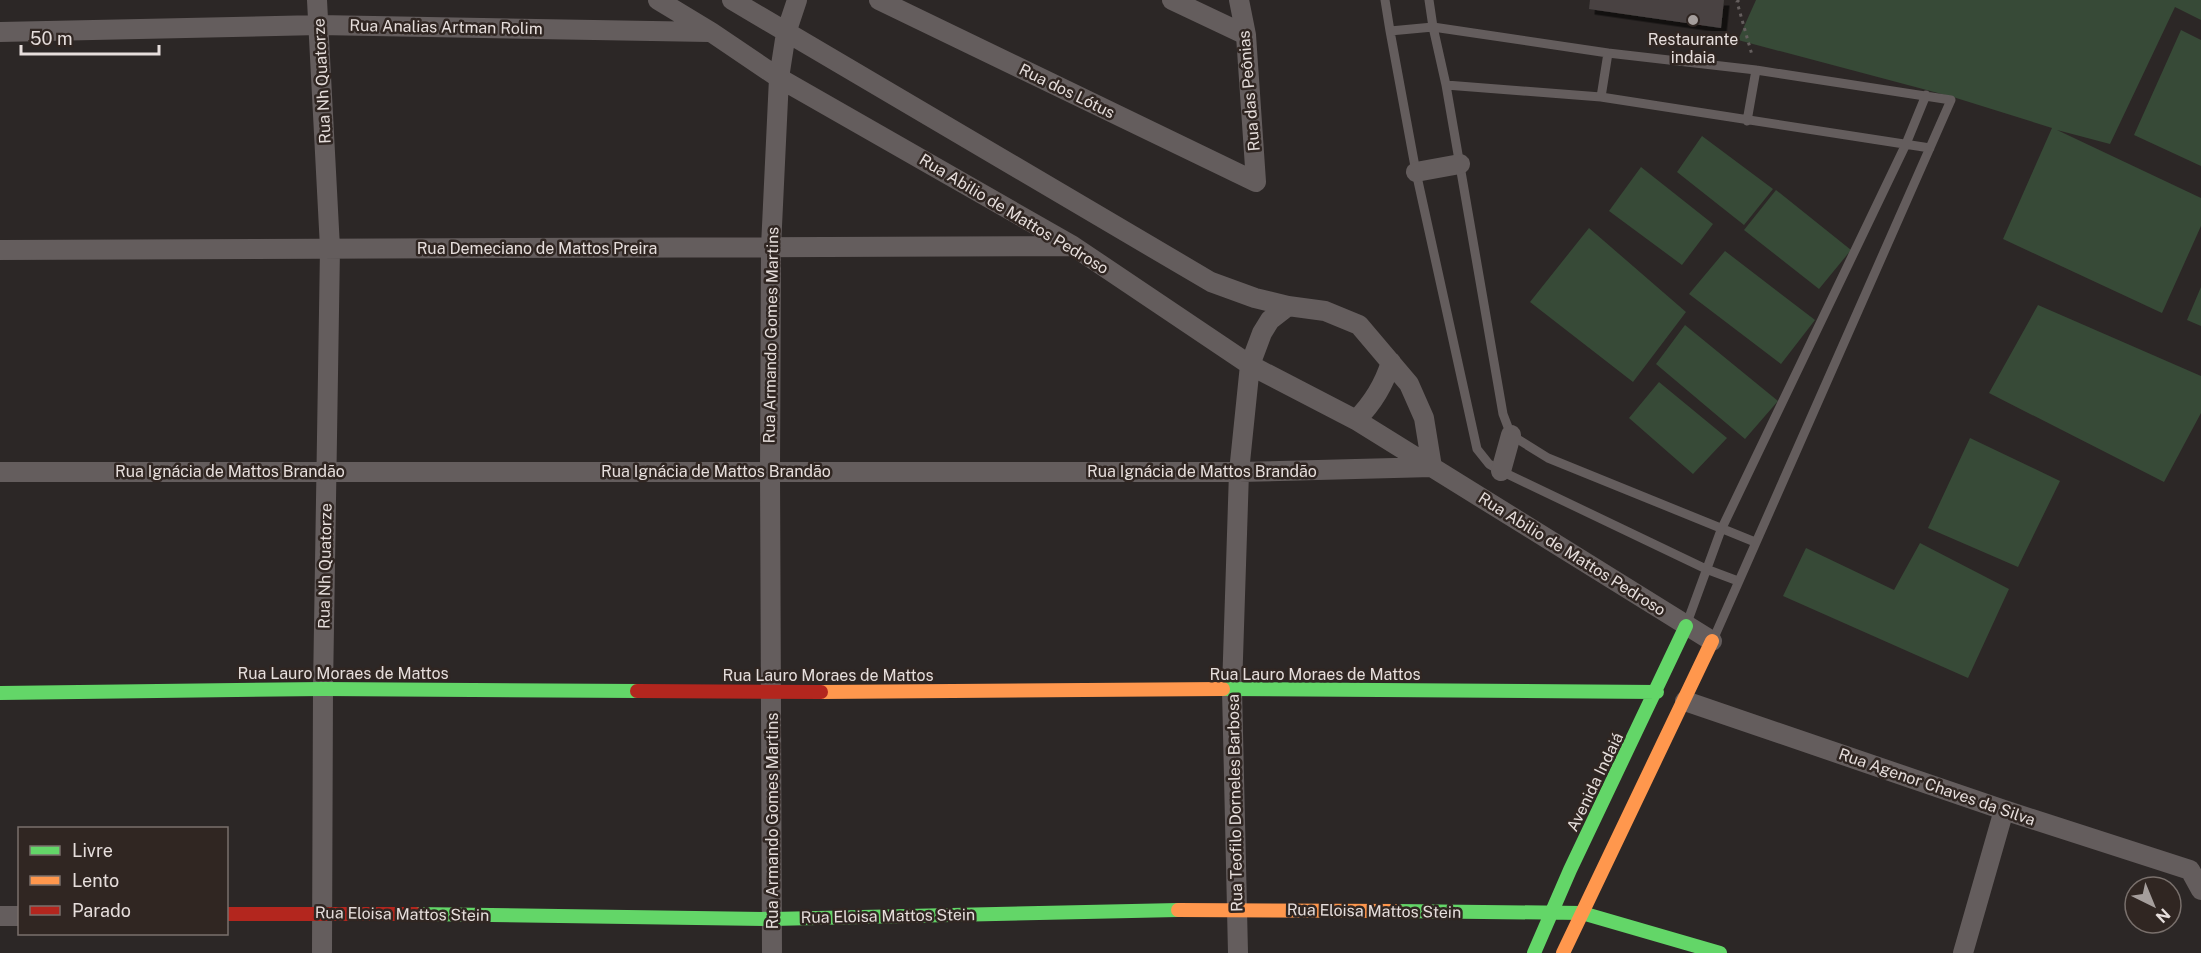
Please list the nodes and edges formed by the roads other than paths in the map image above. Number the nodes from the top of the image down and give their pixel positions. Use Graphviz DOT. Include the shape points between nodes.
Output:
graph roads {
  1 [pos="317,0"];
  2 [pos="658,0"];
  3 [pos="732,0"];
  4 [pos="789,0"];
  5 [pos="797,0"];
  6 [pos="879,0"];
  7 [pos="1172,0"];
  8 [pos="1239,0"];
  9 [pos="1385,0"];
  10 [pos="1429,0"];
  11 [pos="319,25"];
  12 [pos="1433,27"];
  13 [pos="783,31"];
  14 [pos="1390,31"];
  15 [pos="0,32"];
  16 [pos="711,32"];
  17 [pos="1246,35"];
  18 [pos="1608,53"];
  19 [pos="1756,70"];
  20 [pos="779,78"];
  21 [pos="1446,85"];
  22 [pos="1926,95"];
  23 [pos="1601,98"];
  24 [pos="1747,121"];
  25 [pos="1906,144"];
  26 [pos="1930,148"];
  27 [pos="1460,164"];
  28 [pos="1416,172"];
  29 [pos="1256,182"];
  30 [pos="1073,246"];
  31 [pos="771,247"];
  32 [pos="330,248"];
  33 [pos="0,250"];
  34 [pos="1288,306"];
  35 [pos="1391,362"];
  36 [pos="1250,365"];
  37 [pos="1356,420"];
  38 [pos="1511,435"];
  39 [pos="1432,467"];
  40 [pos="326,471"];
  41 [pos="770,471"];
  42 [pos="1501,471"];
  43 [pos="0,472"];
  44 [pos="1239,472"];
  45 [pos="1720,530"];
  46 [pos="1755,542"];
  47 [pos="1706,569"];
  48 [pos="1738,581"];
  49 [pos="1686,626"];
  50 [pos="1712,641"];
  51 [pos="323,689"];
  52 [pos="1232,690"];
  53 [pos="771,692"];
  54 [pos="1657,692"];
  55 [pos="0,693"];
  56 [pos="1685,700"];
  57 [pos="2004,810"];
  58 [pos="2201,890"];
  59 [pos="1237,909"];
  60 [pos="322,913"];
  61 [pos="1582,913"];
  62 [pos="228,914"];
  63 [pos="1550,914"];
  64 [pos="0,916"];
  65 [pos="18,916"];
  66 [pos="772,919"];
  67 [pos="322,953"];
  68 [pos="772,953"];
  69 [pos="1238,953"];
  70 [pos="1534,953"];
  71 [pos="1563,953"];
  72 [pos="1720,953"];
  73 [pos="1963,953"];
  1 -- 11 [label="street, Rua Nh Quatorze"];
  2 -- 16 [label="street, Rua Abilio de Mattos Pedroso"];
  3 -- 13 [label="street"];
  4 -- 13 [label="street"];
  5 -- 13 [label="street"];
  6 -- 29 [label="street, Rua dos Lótus"];
  7 -- 17 [label="street"];
  8 -- 17 [label="street, Rua das Peônias"];
  9 -- 14 [label="lane"];
  10 -- 12 [label="lane"];
  11 -- 15 [label="street, Rua Analias Artman Rolim"];
  11 -- 16 [label="street, Rua Analias Artman Rolim"];
  11 -- 32 [label="street, Rua Nh Quatorze"];
  12 -- 14 [label="lane"];
  12 -- 18 [label="lane"];
  12 -- 21 [label="lane"];
  13 -- 20 [label="street, Rua Armando Gomes Martins"];
  13 -- 34 [label="street" via="1210,282"];
  14 -- 28 [label="lane"];
  16 -- 20 [label="street, Rua Abilio de Mattos Pedroso"];
  17 -- 29 [label="street, Rua das Peônias"];
  18 -- 19 [label="lane"];
  18 -- 23 [label="lane"];
  19 -- 22 [label="lane"];
  19 -- 24 [label="lane"];
  20 -- 30 [label="street, Rua Abilio de Mattos Pedroso"];
  20 -- 31 [label="street, Rua Armando Gomes Martins"];
  21 -- 23 [label="lane"];
  21 -- 27 [label="lane"];
  22 -- 25 [label="lane"];
  22 -- 26 [label="lane" via="1952,100"];
  23 -- 24 [label="lane"];
  24 -- 25 [label="lane"];
  25 -- 26 [label="lane"];
  25 -- 45 [label="lane"];
  26 -- 46 [label="lane"];
  27 -- 28 [label="street"];
  27 -- 38 [label="lane" via="1503,414"];
  28 -- 42 [label="lane" via="1477,448 1490,465"];
  30 -- 31 [label="street, Rua Demeciano de Mattos Preira"];
  30 -- 36 [label="street, Rua Abilio de Mattos Pedroso"];
  31 -- 32 [label="street, Rua Demeciano de Mattos Preira"];
  31 -- 41 [label="street, Rua Armando Gomes Martins"];
  32 -- 33 [label="street, Rua Demeciano de Mattos Preira"];
  32 -- 40 [label="street, Rua Nh Quatorze"];
  34 -- 35 [label="street" via="1325,311 1359,325"];
  34 -- 36 [label="street, Rua Teofilo Dorneles Barbosa" via="1270,320"];
  35 -- 37 [label="street" via="1386,381 1370,407"];
  35 -- 39 [label="street" via="1409,384 1424,418"];
  36 -- 37 [label="street, Rua Abilio de Mattos Pedroso"];
  36 -- 44 [label="street, Rua Teofilo Dorneles Barbosa"];
  37 -- 39 [label="street, Rua Abilio de Mattos Pedroso"];
  38 -- 42 [label="street"];
  38 -- 45 [label="lane" via="1548,458"];
  39 -- 44 [label="street, Rua Ignácia de Mattos Brandão"];
  39 -- 49 [label="street, Rua Abilio de Mattos Pedroso"];
  40 -- 41 [label="street, Rua Ignácia de Mattos Brandão"];
  40 -- 43 [label="street, Rua Ignácia de Mattos Brandão"];
  40 -- 51 [label="street, Rua Nh Quatorze"];
  41 -- 44 [label="street, Rua Ignácia de Mattos Brandão"];
  41 -- 53 [label="street, Rua Armando Gomes Martins"];
  42 -- 47 [label="lane"];
  44 -- 52 [label="street, Rua Teofilo Dorneles Barbosa"];
  45 -- 46 [label="lane"];
  45 -- 47 [label="lane"];
  46 -- 48 [label="lane"];
  47 -- 48 [label="lane"];
  47 -- 49 [label="lane"];
  48 -- 50 [label="lane"];
  49 -- 50 [label="street, Rua Abilio de Mattos Pedroso"];
  49 -- 54 [label="street, Avenida Indaiá"];
  50 -- 56 [label="street"];
  51 -- 53 [label="street, Rua Lauro Moraes de Mattos"];
  51 -- 55 [label="street, Rua Lauro Moraes de Mattos"];
  51 -- 60 [label="street, Rua Nh Quatorze"];
  52 -- 53 [label="street, Rua Lauro Moraes de Mattos"];
  52 -- 54 [label="street, Rua Lauro Moraes de Mattos"];
  52 -- 59 [label="street, Rua Teofilo Dorneles Barbosa"];
  53 -- 66 [label="street, Rua Armando Gomes Martins"];
  54 -- 63 [label="street, Avenida Indaiá"];
  56 -- 57 [label="street, Rua Agenor Chaves da Silva"];
  56 -- 61 [label="street"];
  57 -- 58 [label="street, Rua Agenor Chaves da Silva" via="2190,870"];
  57 -- 73 [label="street"];
  59 -- 63 [label="street, Rua Eloisa Mattos Stein"];
  59 -- 66 [label="street, Rua Eloisa Mattos Stein"];
  59 -- 69 [label="street, Rua Teofilo Dorneles Barbosa"];
  60 -- 62 [label="street, Rua Eloisa Mattos Stein"];
  60 -- 66 [label="street, Rua Eloisa Mattos Stein"];
  60 -- 67 [label="street, Rua Nh Quatorze"];
  61 -- 63 [label="street, Rua Eloisa Mattos Stein"];
  61 -- 71 [label="street"];
  61 -- 72 [label="street, Rua Eloisa Mattos Stein"];
  63 -- 70 [label="street, Avenida Indaiá"];
  64 -- 65 [label="street"];
  66 -- 68 [label="street, Rua Armando Gomes Martins"];
}
